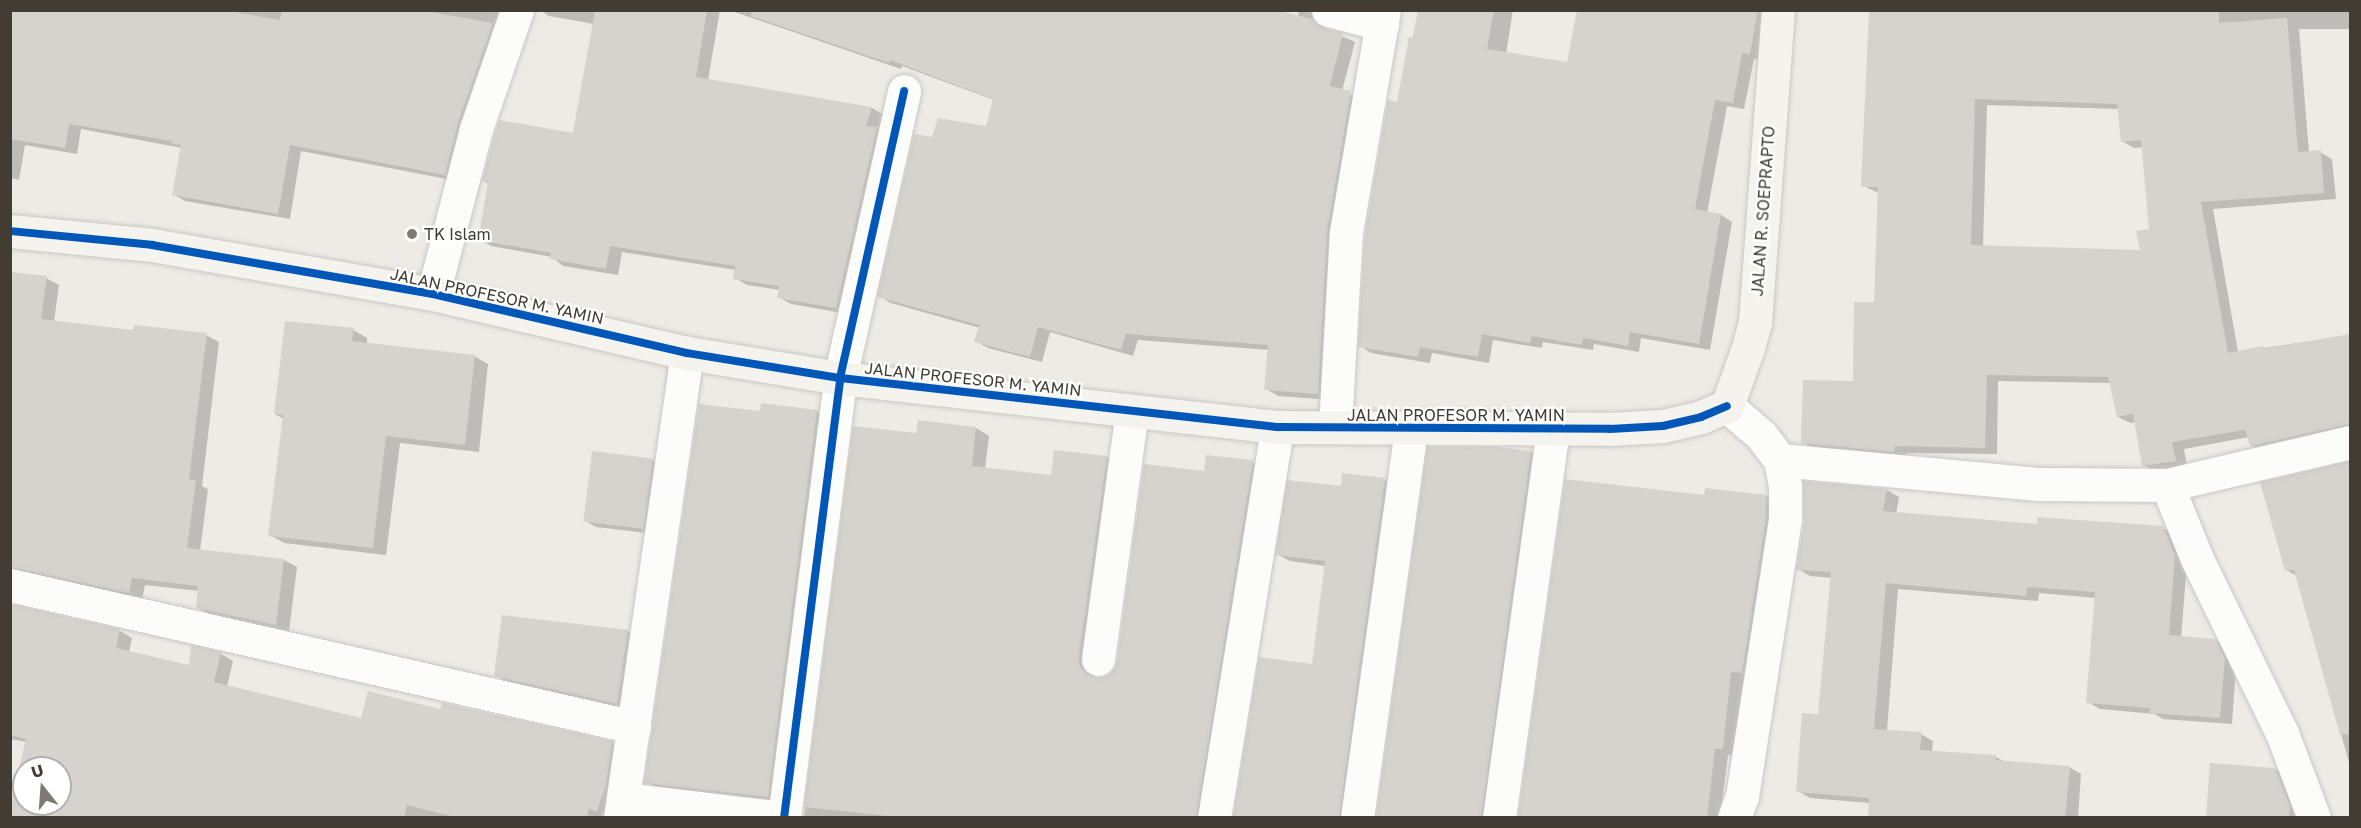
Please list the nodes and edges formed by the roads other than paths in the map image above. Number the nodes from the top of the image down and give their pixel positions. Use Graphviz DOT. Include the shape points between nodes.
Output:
graph roads {
  1 [pos="517,10"];
  2 [pos="1328,10"];
  3 [pos="1778,10"];
  4 [pos="1382,17"];
  5 [pos="904,91"];
  6 [pos="10,231"];
  7 [pos="433,294"];
  8 [pos="687,353"];
  9 [pos="840,378"];
  10 [pos="1727,406"];
  11 [pos="1132,411"];
  12 [pos="1277,427"];
  13 [pos="1335,428"];
  14 [pos="1411,428"];
  15 [pos="1553,429"];
  16 [pos="2350,442"];
  17 [pos="1780,460"];
  18 [pos="2167,485"];
  19 [pos="10,585"];
  20 [pos="1098,659"];
  21 [pos="634,727"];
  22 [pos="622,808"];
  23 [pos="784,818"];
  24 [pos="1214,818"];
  25 [pos="1357,818"];
  26 [pos="1499,818"];
  27 [pos="1734,818"];
  28 [pos="2314,818"];
  1 -- 7 [label="street" via="476,129"];
  2 -- 4 [label="street"];
  3 -- 10 [label="main road, JALAN R. SOEPRAPTO" via="1755,322"];
  4 -- 13 [label="street" via="1346,232"];
  5 -- 9 [label="street"];
  6 -- 7 [label="main road, JALAN PROFESOR M. YAMIN" via="153,245"];
  7 -- 8 [label="main road, JALAN PROFESOR M. YAMIN"];
  8 -- 9 [label="main road, JALAN PROFESOR M. YAMIN"];
  8 -- 21 [label="street"];
  9 -- 11 [label="main road, JALAN PROFESOR M. YAMIN"];
  9 -- 23 [label="street"];
  10 -- 15 [label="main road, JALAN PROFESOR M. YAMIN" via="1663,426"];
  10 -- 17 [label="street" via="1761,435"];
  11 -- 12 [label="main road, JALAN PROFESOR M. YAMIN"];
  11 -- 20 [label="street"];
  12 -- 13 [label="main road, JALAN PROFESOR M. YAMIN"];
  12 -- 24 [label="street"];
  13 -- 14 [label="main road, JALAN PROFESOR M. YAMIN"];
  14 -- 15 [label="main road, JALAN PROFESOR M. YAMIN"];
  14 -- 25 [label="street"];
  15 -- 26 [label="street"];
  16 -- 18 [label="street"];
  17 -- 18 [label="street" via="2041,484"];
  17 -- 27 [label="street" via="1785,519 1742,796"];
  18 -- 28 [label="street" via="2197,560 2283,733"];
  19 -- 21 [label="street"];
  21 -- 22 [label="street"];
  22 -- 23 [label="street"];
}
